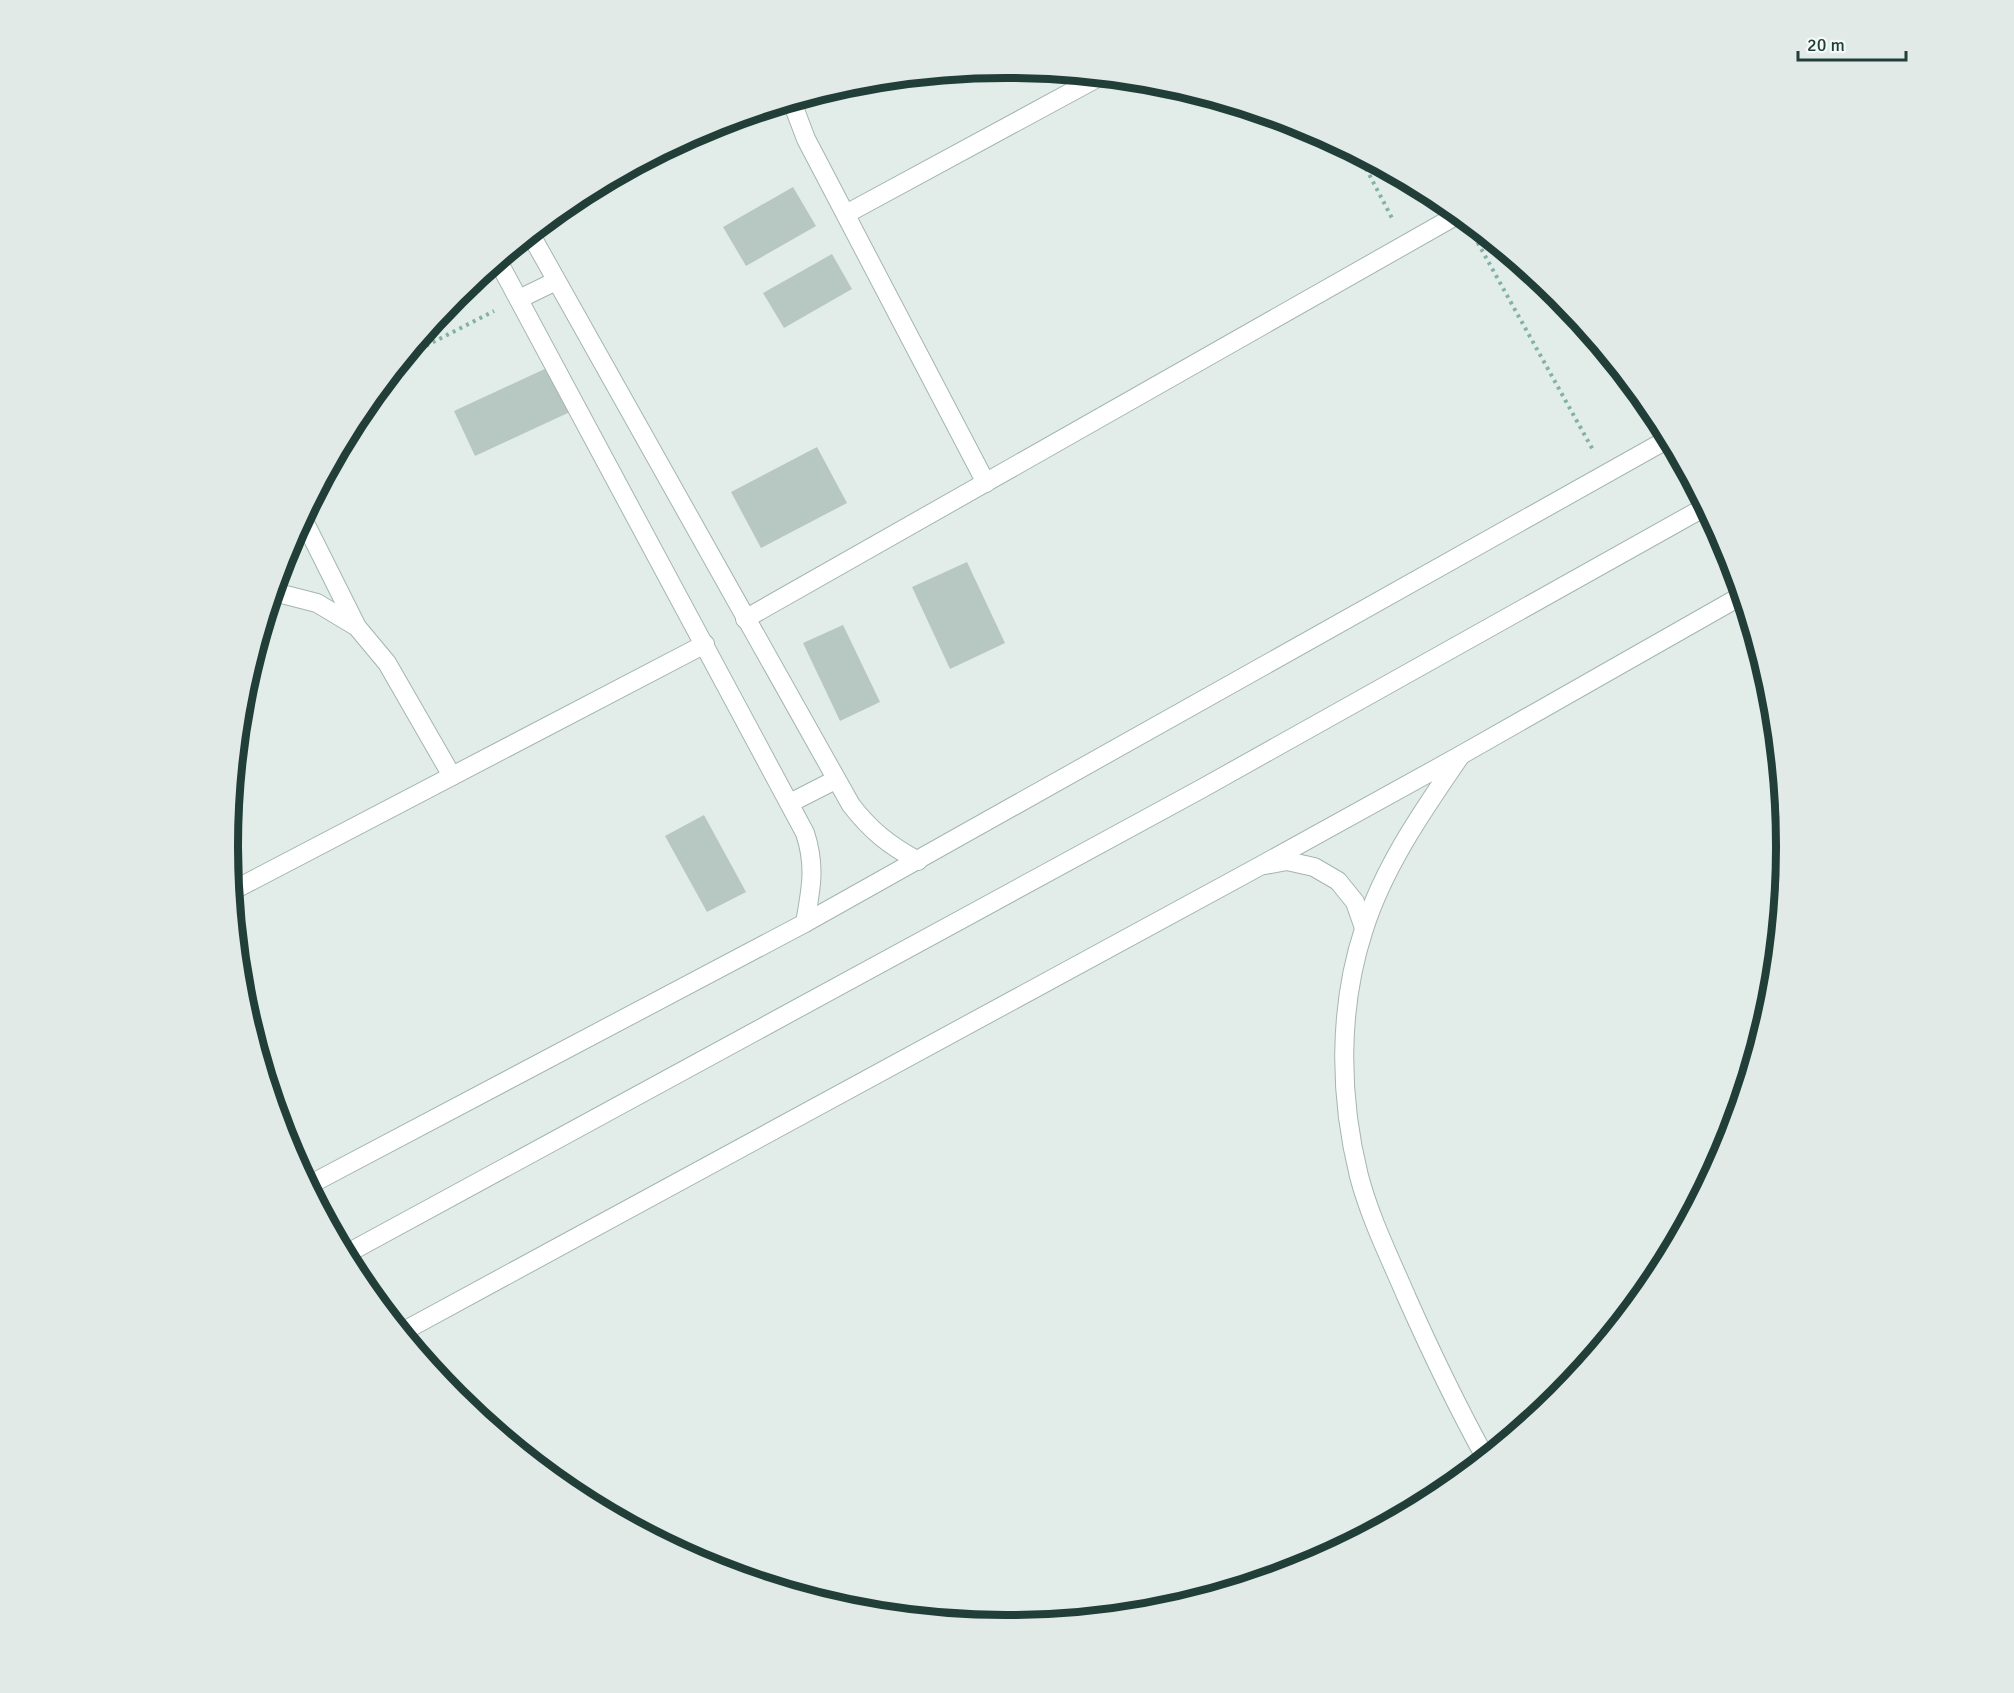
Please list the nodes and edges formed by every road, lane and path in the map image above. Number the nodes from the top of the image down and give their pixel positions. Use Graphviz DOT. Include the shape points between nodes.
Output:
graph roads {
  1 [pos="1086,83"];
  2 [pos="794,108"];
  3 [pos="1365,167"];
  4 [pos="846,214"];
  5 [pos="1450,219"];
  6 [pos="1475,237"];
  7 [pos="534,241"];
  8 [pos="1406,244"];
  9 [pos="502,268"];
  10 [pos="556,281"];
  11 [pos="519,299"];
  12 [pos="423,348"];
  13 [pos="1661,443"];
  14 [pos="1607,474"];
  15 [pos="987,483"];
  16 [pos="1698,511"];
  17 [pos="308,529"];
  18 [pos="281,594"];
  19 [pos="1735,599"];
  20 [pos="745,620"];
  21 [pos="357,627"];
  22 [pos="705,644"];
  23 [pos="1461,755"];
  24 [pos="452,776"];
  25 [pos="835,780"];
  26 [pos="790,803"];
  27 [pos="918,861"];
  28 [pos="1260,866"];
  29 [pos="240,887"];
  30 [pos="805,923"];
  31 [pos="1364,928"];
  32 [pos="316,1181"];
  33 [pos="353,1250"];
  34 [pos="409,1328"];
  35 [pos="1482,1450"];
  1 -- 4 [label="street"];
  2 -- 4 [label="street" via="806,139"];
  3 -- 8 [label="path"];
  4 -- 15 [label="street"];
  5 -- 8 [label="street"];
  6 -- 14 [label="path"];
  7 -- 10 [label="street"];
  8 -- 15 [label="street"];
  9 -- 11 [label="street"];
  10 -- 11 [label="street"];
  10 -- 20 [label="street"];
  11 -- 12 [label="path"];
  11 -- 22 [label="street"];
  13 -- 14 [label="street"];
  14 -- 27 [label="street"];
  15 -- 20 [label="street"];
  16 -- 33 [label="street" via="1201,789"];
  17 -- 21 [label="street"];
  18 -- 21 [label="street" via="317,603"];
  19 -- 23 [label="street"];
  20 -- 25 [label="street"];
  21 -- 24 [label="street" via="387,663"];
  22 -- 24 [label="street"];
  22 -- 26 [label="street"];
  23 -- 28 [label="street"];
  23 -- 31 [label="street" via="1407,838"];
  24 -- 29 [label="street"];
  25 -- 26 [label="street"];
  25 -- 27 [label="street" via="877,835"];
  26 -- 30 [label="street" via="810,849 813,884"];
  27 -- 30 [label="street"];
  28 -- 31 [label="street" via="1287,861 1322,871 1338,881 1355,902"];
  28 -- 34 [label="street"];
  30 -- 32 [label="street"];
  31 -- 35 [label="street" via="1345,1027 1344,1077 1359,1177 1421,1330"];
}
